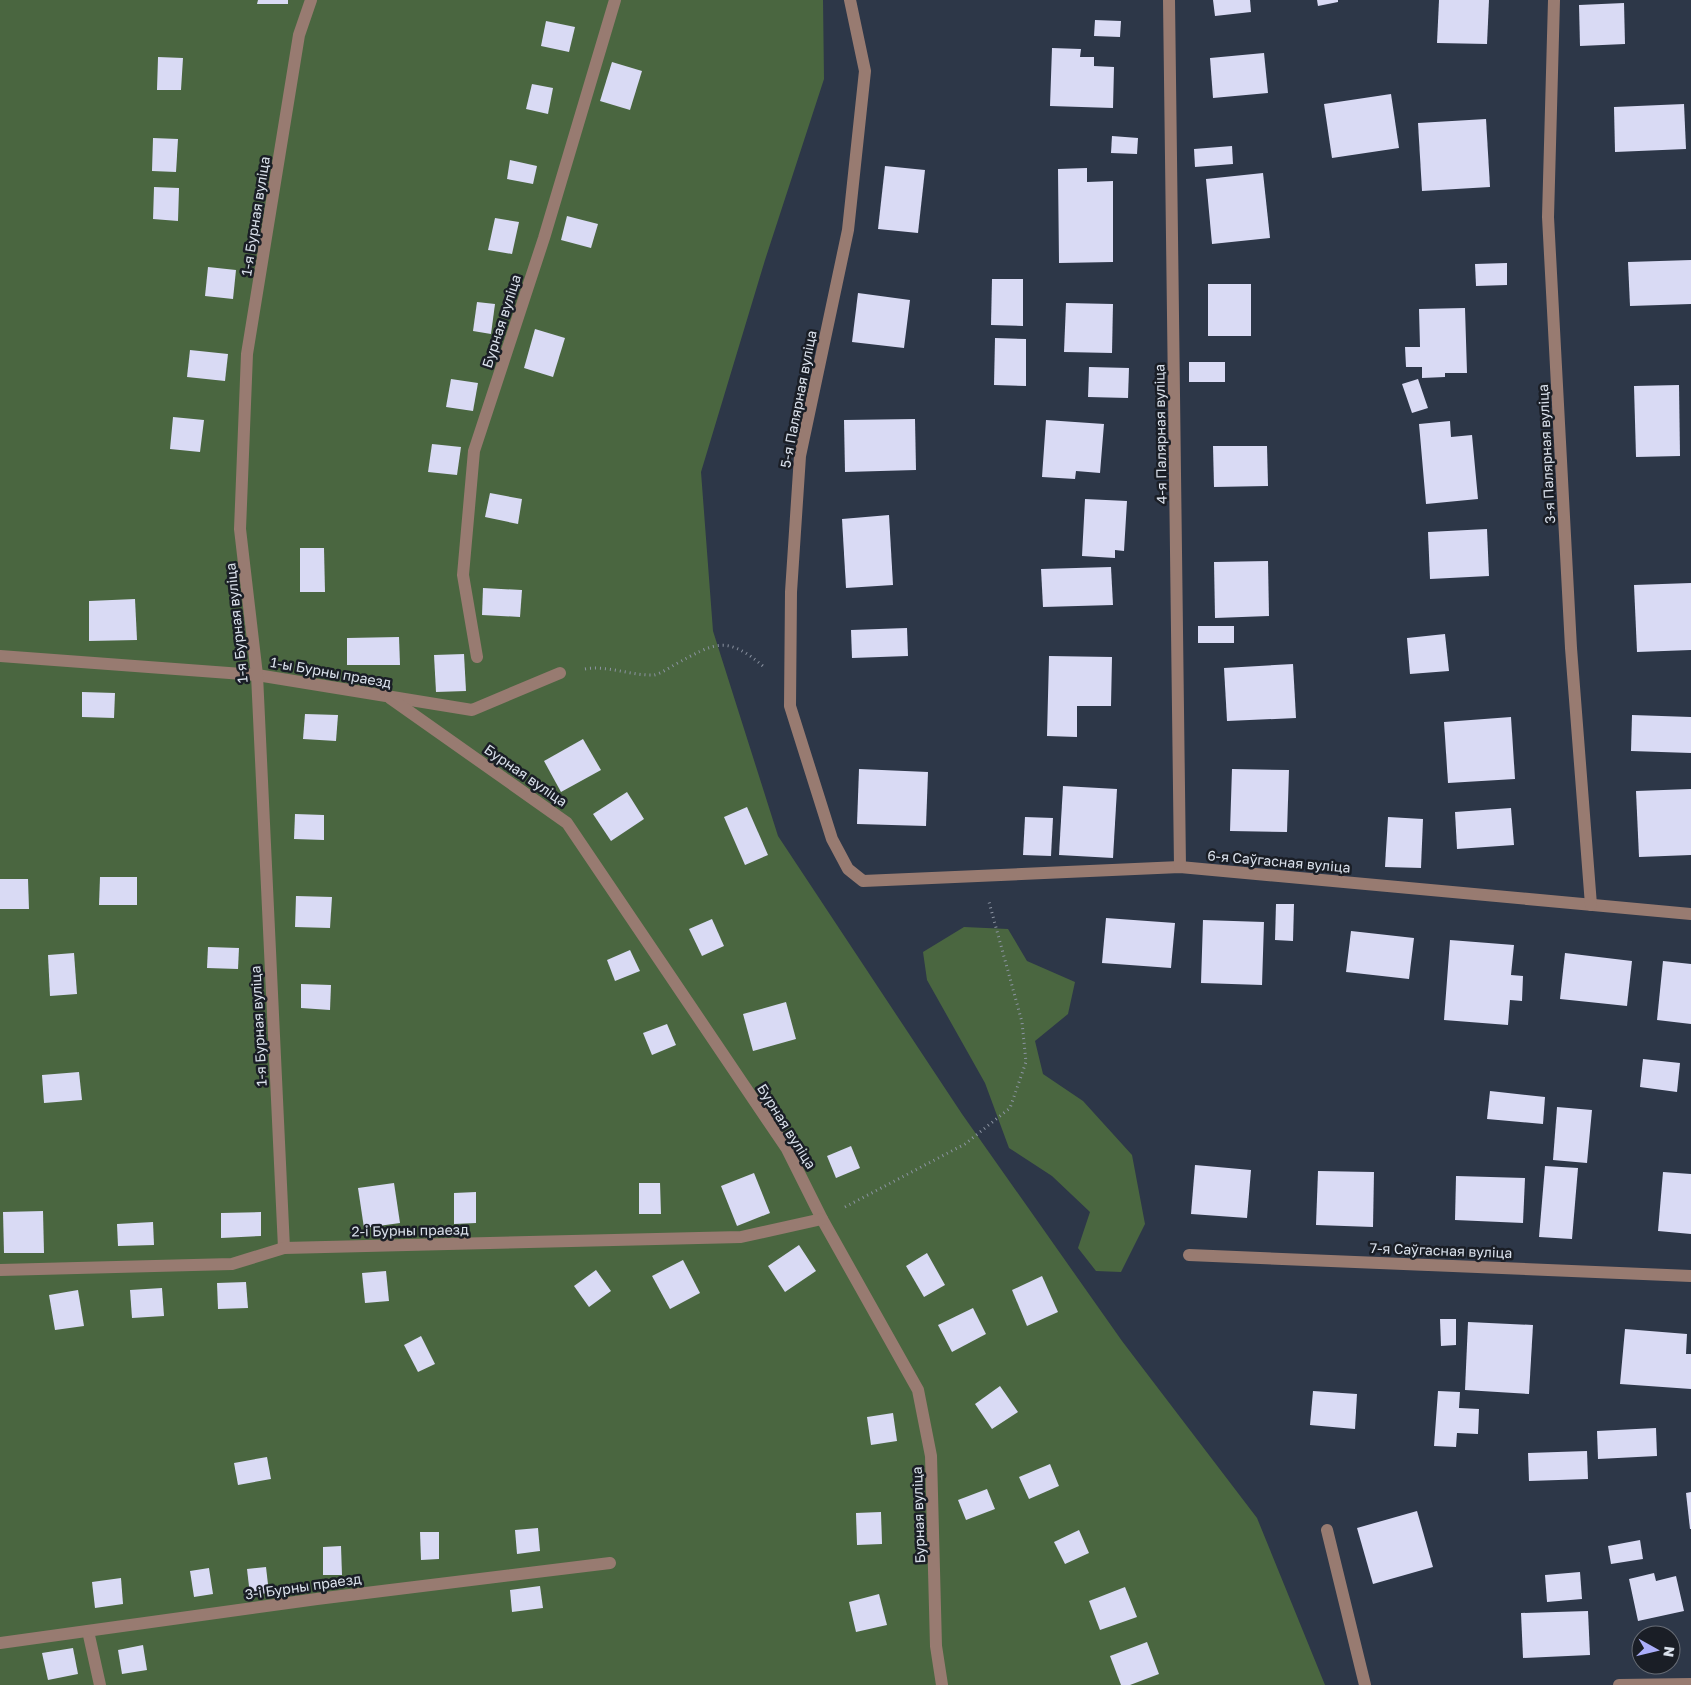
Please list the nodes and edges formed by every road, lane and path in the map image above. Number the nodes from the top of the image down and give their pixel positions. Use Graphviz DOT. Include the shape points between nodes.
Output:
graph roads {
  1 [pos="311,0"];
  2 [pos="615,0"];
  3 [pos="850,0"];
  4 [pos="1170,0"];
  5 [pos="1554,0"];
  6 [pos="0,656"];
  7 [pos="476,658"];
  8 [pos="560,673"];
  9 [pos="257,675"];
  10 [pos="790,690"];
  11 [pos="390,698"];
  12 [pos="1180,867"];
  13 [pos="863,881"];
  14 [pos="989,901"];
  15 [pos="1591,906"];
  16 [pos="1691,914"];
  17 [pos="822,1219"];
  18 [pos="284,1248"];
  19 [pos="1190,1255"];
  20 [pos="0,1270"];
  21 [pos="1691,1276"];
  22 [pos="1327,1530"];
  23 [pos="610,1563"];
  24 [pos="88,1632"];
  25 [pos="0,1643"];
  26 [pos="1691,1684"];
  27 [pos="100,1685"];
  28 [pos="942,1685"];
  29 [pos="1365,1685"];
  30 [pos="1620,1685"];
  1 -- 9 [label="street, 1-я Бурная вуліца" via="299,35 247,354 240,529"];
  2 -- 7 [label="street, Бурная вуліца" via="544,238 474,451 463,576"];
  3 -- 10 [label="street, 5-я Палярная вуліца" via="865,71 848,230 800,456 791,592"];
  4 -- 12 [label="street, 4-я Палярная вуліца"];
  5 -- 15 [label="street, 3-я Палярная вуліца" via="1548,217 1571,648"];
  6 -- 9 [label="street, 1-ы Бурны праезд"];
  8 -- 10 [label="path" via="596,667 655,675 701,651 724,644 744,650"];
  8 -- 11 [label="street, 1-ы Бурны праезд" via="472,710"];
  9 -- 11 [label="street, 1-ы Бурны праезд"];
  9 -- 18 [label="street, 1-я Бурная вуліца"];
  10 -- 13 [label="street, 5-я Палярная вуліца" via="790,706 832,839 848,869"];
  11 -- 17 [label="street, Бурная вуліца" via="567,823 787,1149"];
  12 -- 13 [label="street, 6-я Саўгасная вуліца"];
  12 -- 15 [label="street, 6-я Саўгасная вуліца"];
  14 -- 17 [label="path" via="1022,1022 1026,1062 1010,1108 965,1144"];
  15 -- 16 [label="street, 6-я Саўгасная вуліца"];
  17 -- 18 [label="street, 2-і Бурны праезд" via="741,1237"];
  17 -- 28 [label="street, Бурная вуліца" via="918,1390 931,1456 936,1646"];
  18 -- 20 [label="street, 2-і Бурны праезд" via="232,1264"];
  19 -- 21 [label="street, 7-я Саўгасная вуліца"];
  22 -- 29 [label="street"];
  23 -- 24 [label="street, 3-і Бурны праезд" via="317,1599"];
  24 -- 25 [label="street, 3-і Бурны праезд"];
  24 -- 27 [label="street"];
  26 -- 30 [label="street"];
}
